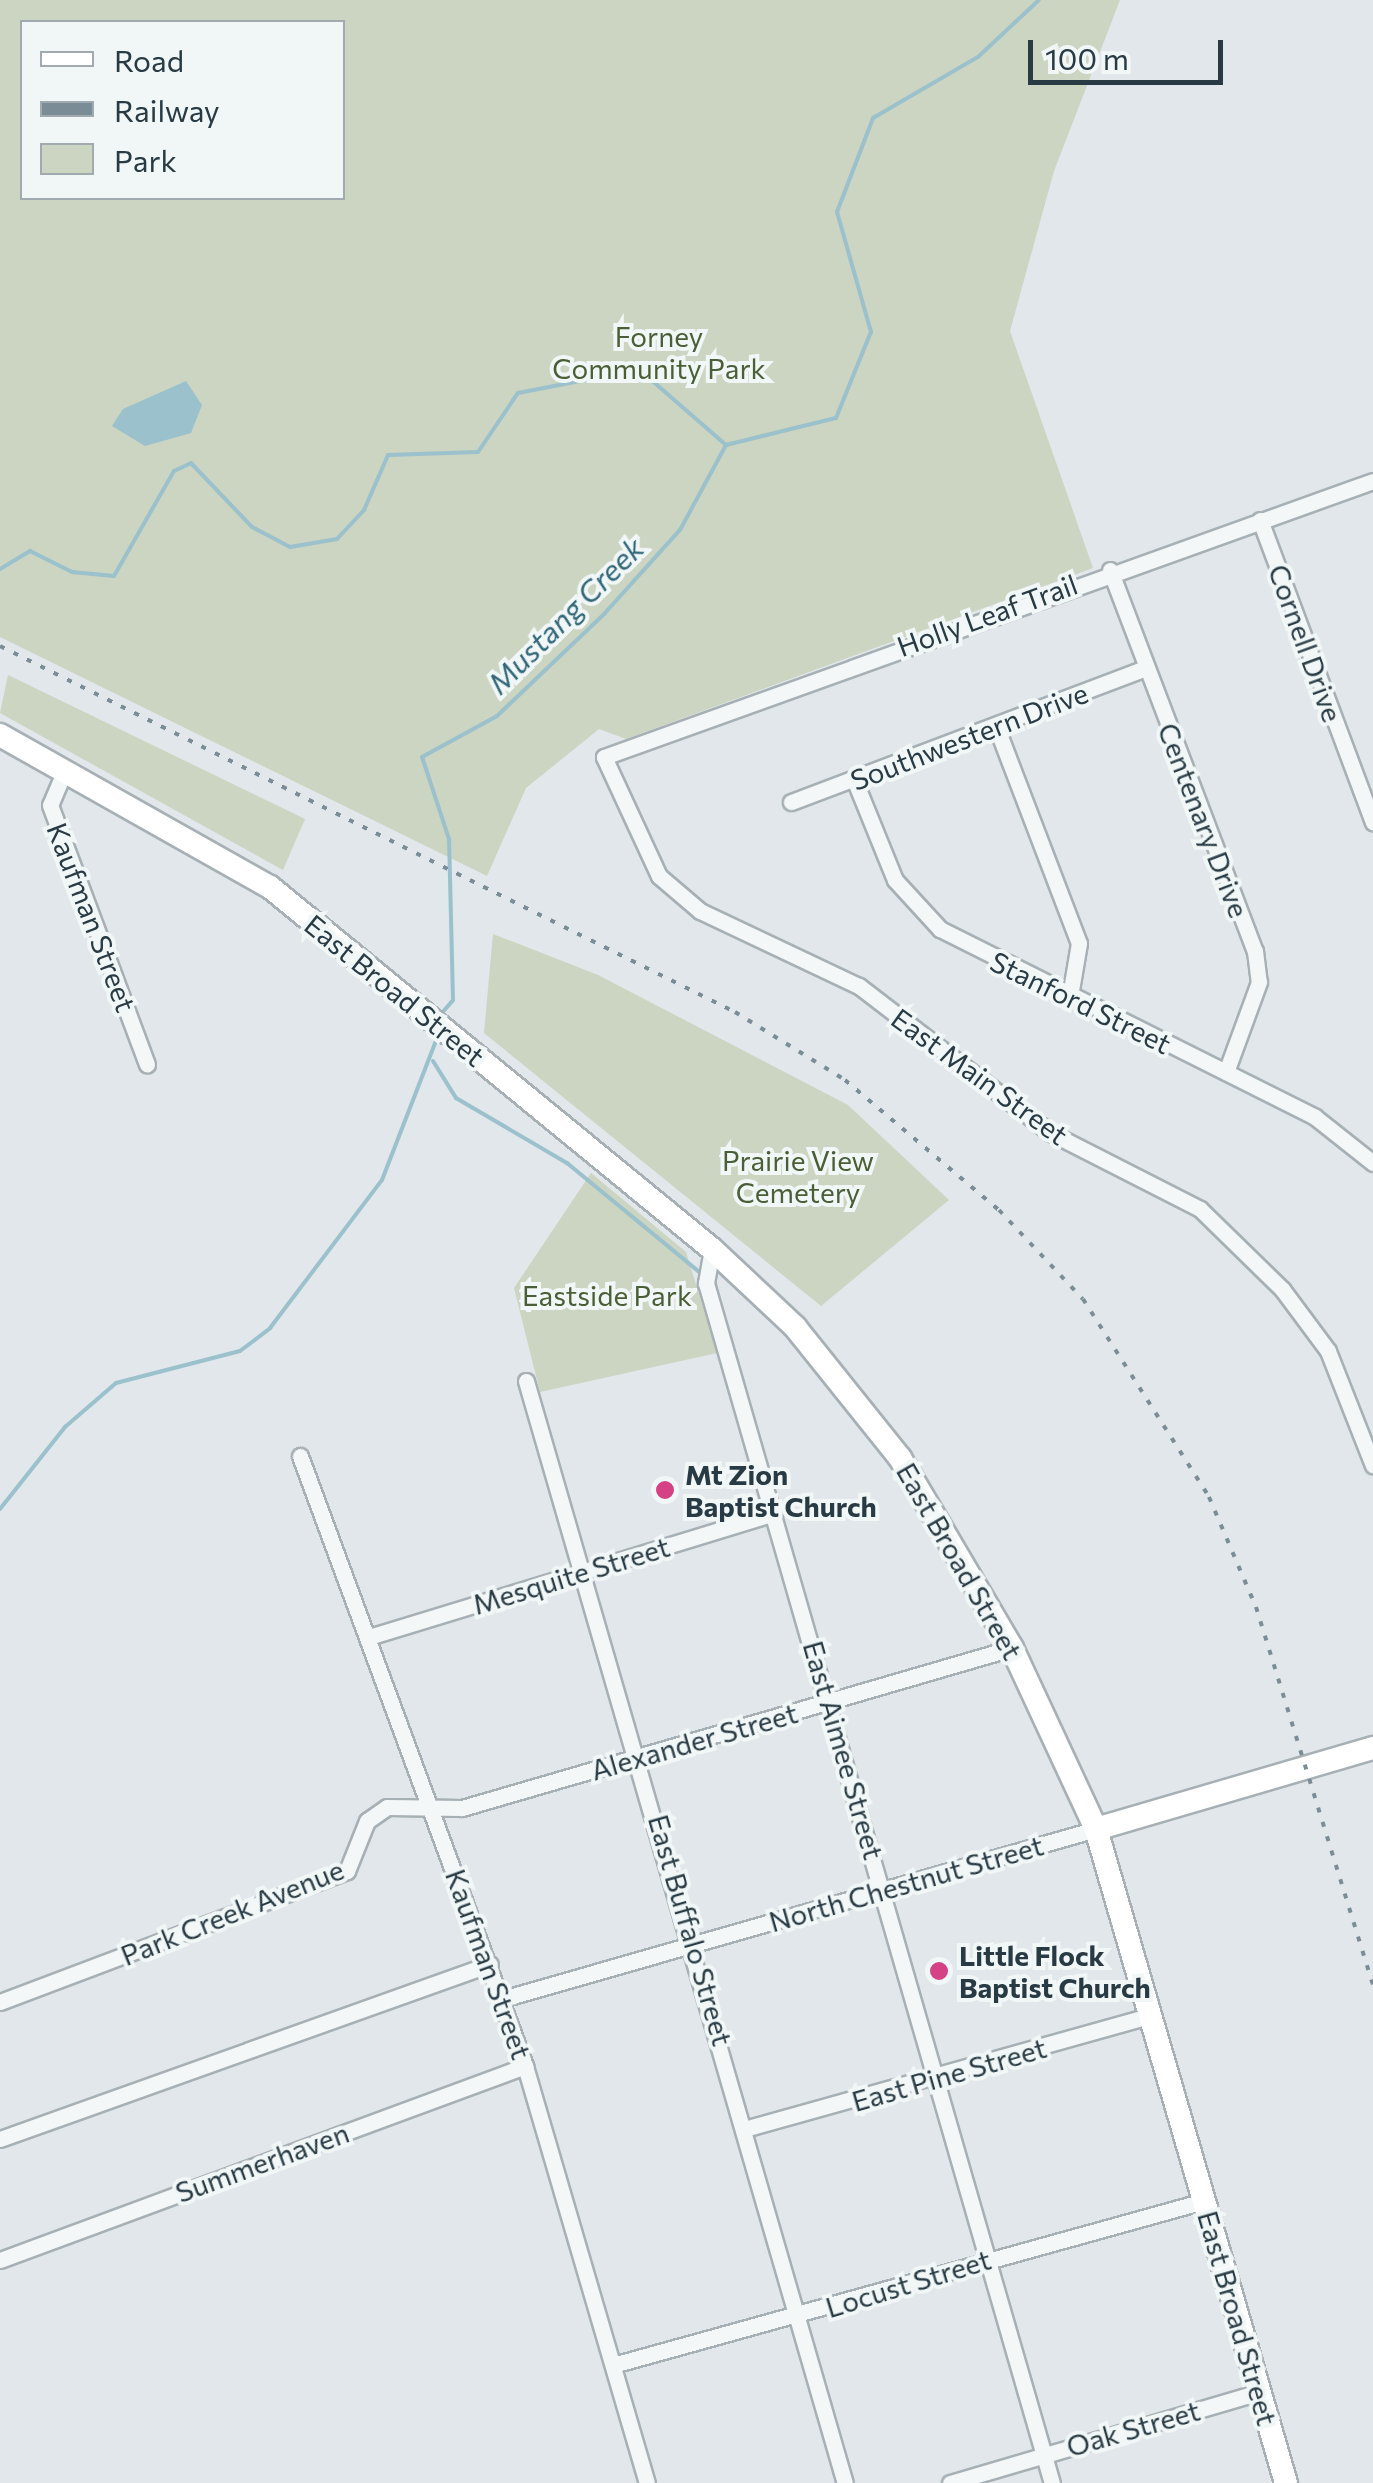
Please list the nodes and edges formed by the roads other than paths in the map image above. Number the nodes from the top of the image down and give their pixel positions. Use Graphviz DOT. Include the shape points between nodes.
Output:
graph roads {
  1 [pos="1373,481"];
  2 [pos="1260,520"];
  3 [pos="1110,570"];
  4 [pos="1146,668"];
  5 [pos="996,726"];
  6 [pos="0,735"];
  7 [pos="604,757"];
  8 [pos="65,770"];
  9 [pos="854,779"];
  10 [pos="792,802"];
  11 [pos="1373,822"];
  12 [pos="1070,996"];
  13 [pos="147,1064"];
  14 [pos="1226,1072"];
  15 [pos="1373,1160"];
  16 [pos="712,1249"];
  17 [pos="526,1380"];
  18 [pos="300,1456"];
  19 [pos="1373,1465"];
  20 [pos="774,1513"];
  21 [pos="584,1570"];
  22 [pos="369,1638"];
  23 [pos="1012,1648"];
  24 [pos="830,1701"];
  25 [pos="1373,1748"];
  26 [pos="642,1757"];
  27 [pos="433,1806"];
  28 [pos="1096,1828"];
  29 [pos="885,1889"];
  30 [pos="694,1942"];
  31 [pos="490,1964"];
  32 [pos="2,1996"];
  33 [pos="502,1999"];
  34 [pos="1150,2016"];
  35 [pos="526,2066"];
  36 [pos="938,2078"];
  37 [pos="748,2128"];
  38 [pos="0,2139"];
  39 [pos="1204,2202"];
  40 [pos="988,2258"];
  41 [pos="0,2260"];
  42 [pos="798,2317"];
  43 [pos="613,2365"];
  44 [pos="1258,2392"];
  45 [pos="1044,2454"];
  46 [pos="647,2483"];
  47 [pos="846,2483"];
  48 [pos="950,2483"];
  49 [pos="1052,2483"];
  50 [pos="1286,2483"];
  1 -- 2 [label="street, Holly Leaf Trail"];
  2 -- 3 [label="street, Holly Leaf Trail"];
  2 -- 11 [label="street, Cornell Drive"];
  3 -- 4 [label="street, Centenary Drive"];
  3 -- 7 [label="street, Holly Leaf Trail"];
  4 -- 5 [label="street, Southwestern Drive"];
  4 -- 14 [label="street, Centenary Drive" via="1255,952 1255,999"];
  5 -- 9 [label="street, Southwestern Drive"];
  5 -- 12 [label="street" via="1079,942"];
  6 -- 8 [label="main road, East Broad Street"];
  7 -- 19 [label="street, East Main Street" via="659,876 700,911 859,986 1048,1132 1200,1209 1282,1288 1328,1351"];
  8 -- 13 [label="street, Kaufman Street" via="50,805"];
  8 -- 16 [label="main road, East Broad Street" via="270,887"];
  9 -- 10 [label="street, Southwestern Drive"];
  9 -- 12 [label="street, Stanford Street" via="895,880 919,909 965,946"];
  12 -- 14 [label="street, Stanford Street"];
  14 -- 15 [label="street, Stanford Street" via="1315,1117"];
  16 -- 20 [label="street, East Aimee Street" via="706,1283"];
  16 -- 23 [label="main road, East Broad Street" via="795,1327 900,1458"];
  17 -- 21 [label="street, East Buffalo Street"];
  18 -- 22 [label="street, Kaufman Street"];
  20 -- 21 [label="street, Mesquite Street"];
  20 -- 24 [label="street, East Aimee Street"];
  21 -- 22 [label="street, Mesquite Street"];
  21 -- 26 [label="street, East Buffalo Street"];
  22 -- 27 [label="street, Kaufman Street"];
  23 -- 24 [label="street, Alexander Street"];
  23 -- 28 [label="main road, East Broad Street"];
  24 -- 26 [label="street, Alexander Street"];
  24 -- 29 [label="street, East Aimee Street"];
  25 -- 28 [label="main road, North Chestnut Street"];
  26 -- 27 [label="street, Alexander Street" via="462,1808"];
  26 -- 30 [label="street, East Buffalo Street"];
  27 -- 31 [label="street, Kaufman Street"];
  27 -- 32 [label="street, Park Creek Avenue" via="412,1802 375,1813 358,1860 330,1879"];
  28 -- 29 [label="street, North Chestnut Street"];
  28 -- 34 [label="main road, East Broad Street"];
  29 -- 30 [label="street, North Chestnut Street"];
  29 -- 36 [label="street, East Aimee Street"];
  30 -- 33 [label="street, North Chestnut Street"];
  30 -- 37 [label="street, East Buffalo Street"];
  31 -- 33 [label="street, Kaufman Street"];
  31 -- 38 [label="street"];
  33 -- 35 [label="street, Kaufman Street"];
  34 -- 36 [label="street, East Pine Street"];
  34 -- 39 [label="main road, East Broad Street"];
  35 -- 41 [label="street, Summerhaven"];
  35 -- 43 [label="street, Kaufman Street"];
  36 -- 37 [label="street, East Pine Street"];
  36 -- 40 [label="street, East Aimee Street"];
  37 -- 42 [label="street, East Buffalo Street"];
  39 -- 40 [label="street, Locust Street"];
  39 -- 44 [label="main road, East Broad Street"];
  40 -- 42 [label="street, Locust Street"];
  40 -- 45 [label="street, East Aimee Street"];
  42 -- 43 [label="street, Locust Street"];
  42 -- 47 [label="street, East Buffalo Street"];
  43 -- 46 [label="street, Kaufman Street"];
  44 -- 45 [label="street, Oak Street"];
  44 -- 50 [label="main road, East Broad Street"];
  45 -- 48 [label="street, Oak Street"];
  45 -- 49 [label="street, East Aimee Street"];
}
